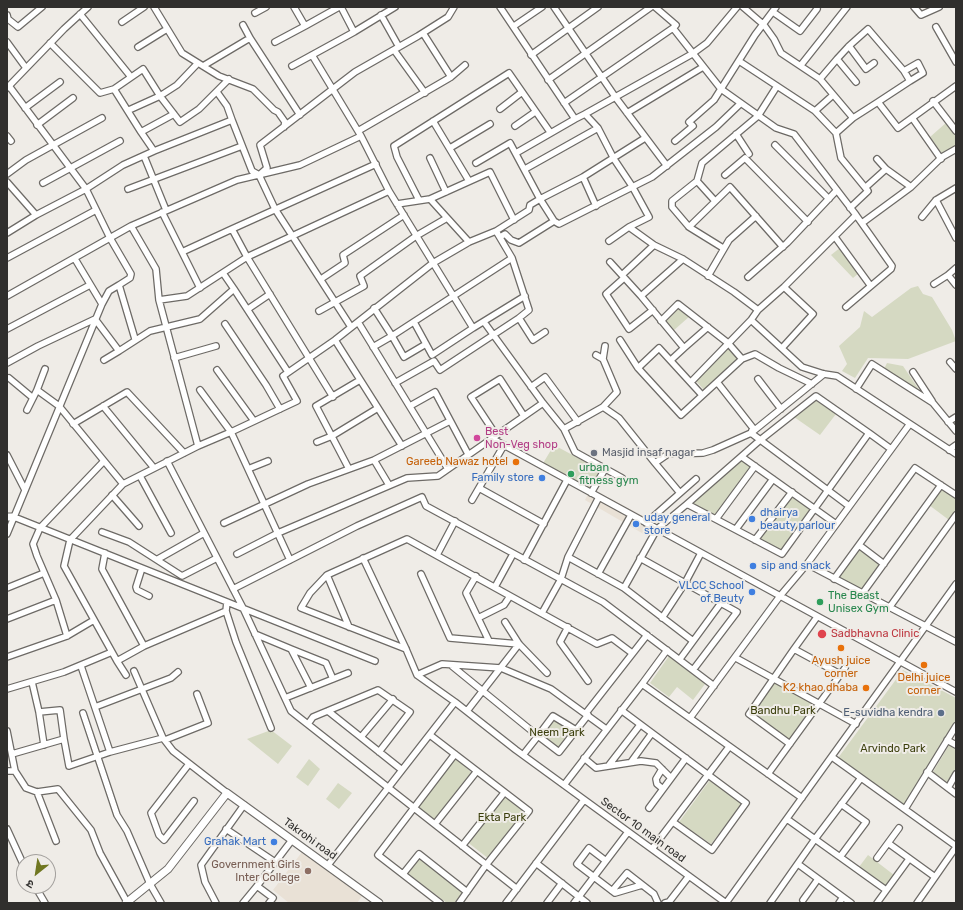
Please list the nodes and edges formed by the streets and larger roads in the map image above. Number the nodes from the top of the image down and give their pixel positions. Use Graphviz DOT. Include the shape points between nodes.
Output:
graph roads {
  1 [pos="42,7"];
  2 [pos="88,7"];
  3 [pos="144,7"];
  4 [pos="154,7"];
  5 [pos="266,7"];
  6 [pos="294,7"];
  7 [pos="340,7"];
  8 [pos="395,7"];
  9 [pos="454,7"];
  10 [pos="500,7"];
  11 [pos="542,7"];
  12 [pos="554,7"];
  13 [pos="598,7"];
  14 [pos="651,7"];
  15 [pos="655,7"];
  16 [pos="737,7"];
  17 [pos="742,7"];
  18 [pos="776,7"];
  19 [pos="847,7"];
  20 [pos="914,7"];
  21 [pos="939,7"];
  22 [pos="817,8"];
  23 [pos="773,12"];
  24 [pos="255,13"];
  25 [pos="80,14"];
  26 [pos="7,15"];
  27 [pos="381,16"];
  28 [pos="122,22"];
  29 [pos="243,25"];
  30 [pos="764,25"];
  31 [pos="305,26"];
  32 [pos="514,26"];
  33 [pos="936,27"];
  34 [pos="167,28"];
  35 [pos="568,28"];
  36 [pos="673,28"];
  37 [pos="354,32"];
  38 [pos="422,33"];
  39 [pos="250,38"];
  40 [pos="7,42"];
  41 [pos="275,42"];
  42 [pos="50,43"];
  43 [pos="138,46"];
  44 [pos="848,46"];
  45 [pos="396,49"];
  46 [pos="586,54"];
  47 [pos="692,54"];
  48 [pos="312,55"];
  49 [pos="531,55"];
  50 [pos="837,59"];
  51 [pos="739,61"];
  52 [pos="956,62"];
  53 [pos="874,63"];
  54 [pos="201,65"];
  55 [pos="465,65"];
  56 [pos="801,65"];
  57 [pos="292,66"];
  58 [pos="703,67"];
  59 [pos="26,68"];
  60 [pos="904,72"];
  61 [pos="131,76"];
  62 [pos="602,76"];
  63 [pos="451,77"];
  64 [pos="229,79"];
  65 [pos="548,80"];
  66 [pos="820,80"];
  67 [pos="910,81"];
  68 [pos="60,82"];
  69 [pos="856,82"];
  70 [pos="777,86"];
  71 [pos="956,86"];
  72 [pos="8,87"];
  73 [pos="114,89"];
  74 [pos="332,89"];
  75 [pos="721,89"];
  76 [pos="217,92"];
  77 [pos="522,92"];
  78 [pos="425,93"];
  79 [pos="833,95"];
  80 [pos="160,96"];
  81 [pos="73,98"];
  82 [pos="616,98"];
  83 [pos="933,101"];
  84 [pos="878,102"];
  85 [pos="564,103"];
  86 [pos="740,104"];
  87 [pos="25,108"];
  88 [pos="500,109"];
  89 [pos="128,110"];
  90 [pos="815,111"];
  91 [pos="535,112"];
  92 [pos="627,113"];
  93 [pos="174,114"];
  94 [pos="585,114"];
  95 [pos="300,115"];
  96 [pos="758,116"];
  97 [pos="102,118"];
  98 [pos="853,118"];
  99 [pos="575,119"];
  100 [pos="913,119"];
  101 [pos="232,120"];
  102 [pos="433,121"];
  103 [pos="490,124"];
  104 [pos="37,125"];
  105 [pos="515,126"];
  106 [pos="284,127"];
  107 [pos="598,128"];
  108 [pos="142,132"];
  109 [pos="550,132"];
  110 [pos="956,132"];
  111 [pos="836,133"];
  112 [pos="359,134"];
  113 [pos="736,134"];
  114 [pos="7,136"];
  115 [pos="645,138"];
  116 [pos="11,141"];
  117 [pos="120,141"];
  118 [pos="675,141"];
  119 [pos="51,145"];
  120 [pos="775,145"];
  121 [pos="242,146"];
  122 [pos="450,148"];
  123 [pos="956,149"];
  124 [pos="154,151"];
  125 [pos="516,153"];
  126 [pos="749,154"];
  127 [pos="144,156"];
  128 [pos="430,158"];
  129 [pos="614,158"];
  130 [pos="878,159"];
  131 [pos="941,159"];
  132 [pos="476,163"];
  133 [pos="376,164"];
  134 [pos="667,166"];
  135 [pos="69,168"];
  136 [pos="525,169"];
  137 [pos="886,169"];
  138 [pos="7,174"];
  139 [pos="259,175"];
  140 [pos="725,175"];
  141 [pos="583,177"];
  142 [pos="153,179"];
  143 [pos="469,181"];
  144 [pos="697,181"];
  145 [pos="7,182"];
  146 [pos="43,183"];
  147 [pos="632,186"];
  148 [pos="866,187"];
  149 [pos="911,187"];
  150 [pos="956,188"];
  151 [pos="86,189"];
  152 [pos="128,189"];
  153 [pos="837,190"];
  154 [pos="389,191"];
  155 [pos="446,192"];
  156 [pos="430,199"];
  157 [pos="540,199"];
  158 [pos="829,199"];
  159 [pos="419,200"];
  160 [pos="936,200"];
  161 [pos="715,201"];
  162 [pos="398,204"];
  163 [pos="596,206"];
  164 [pos="850,208"];
  165 [pos="275,209"];
  166 [pos="96,210"];
  167 [pos="164,211"];
  168 [pos="404,215"];
  169 [pos="856,215"];
  170 [pos="36,216"];
  171 [pos="756,216"];
  172 [pos="447,218"];
  173 [pos="922,218"];
  174 [pos="514,220"];
  175 [pos="554,221"];
  176 [pos="808,222"];
  177 [pos="862,223"];
  178 [pos="131,226"];
  179 [pos="629,227"];
  180 [pos="689,227"];
  181 [pos="232,229"];
  182 [pos="496,231"];
  183 [pos="7,233"];
  184 [pos="293,236"];
  185 [pos="416,236"];
  186 [pos="500,237"];
  187 [pos="835,237"];
  188 [pos="110,238"];
  189 [pos="956,238"];
  190 [pos="609,241"];
  191 [pos="469,242"];
  192 [pos="654,245"];
  193 [pos="783,247"];
  194 [pos="723,248"];
  195 [pos="182,252"];
  196 [pos="247,257"];
  197 [pos="7,258"];
  198 [pos="512,258"];
  199 [pos="75,259"];
  200 [pos="683,259"];
  201 [pos="610,262"];
  202 [pos="433,263"];
  203 [pos="956,268"];
  204 [pos="222,273"];
  205 [pos="948,275"];
  206 [pos="623,276"];
  207 [pos="708,276"];
  208 [pos="748,277"];
  209 [pos="321,279"];
  210 [pos="934,284"];
  211 [pos="90,285"];
  212 [pos="119,285"];
  213 [pos="870,285"];
  214 [pos="956,285"];
  215 [pos="784,287"];
  216 [pos="200,288"];
  217 [pos="234,289"];
  218 [pos="270,294"];
  219 [pos="454,295"];
  220 [pos="7,296"];
  221 [pos="525,296"];
  222 [pos="641,296"];
  223 [pos="159,300"];
  224 [pos="336,303"];
  225 [pos="102,304"];
  226 [pos="846,307"];
  227 [pos="374,308"];
  228 [pos="248,309"];
  229 [pos="653,310"];
  230 [pos="758,310"];
  231 [pos="318,312"];
  232 [pos="519,318"];
  233 [pos="95,319"];
  234 [pos="751,320"];
  235 [pos="661,321"];
  236 [pos="358,322"];
  237 [pos="414,322"];
  238 [pos="484,322"];
  239 [pos="225,324"];
  240 [pos="166,326"];
  241 [pos="351,327"];
  242 [pos="708,327"];
  243 [pos="7,328"];
  244 [pos="473,328"];
  245 [pos="546,332"];
  246 [pos="392,336"];
  247 [pos="494,336"];
  248 [pos="135,339"];
  249 [pos="335,340"];
  250 [pos="620,340"];
  251 [pos="728,343"];
  252 [pos="426,344"];
  253 [pos="216,346"];
  254 [pos="605,346"];
  255 [pos="373,347"];
  256 [pos="684,348"];
  257 [pos="782,348"];
  258 [pos="119,351"];
  259 [pos="596,355"];
  260 [pos="174,358"];
  261 [pos="310,358"];
  262 [pos="433,358"];
  263 [pos="603,359"];
  264 [pos="742,359"];
  265 [pos="104,360"];
  266 [pos="671,360"];
  267 [pos="950,362"];
  268 [pos="7,363"];
  269 [pos="638,368"];
  270 [pos="956,369"];
  271 [pos="45,370"];
  272 [pos="217,370"];
  273 [pos="288,372"];
  274 [pos="913,372"];
  275 [pos="824,374"];
  276 [pos="9,378"];
  277 [pos="758,379"];
  278 [pos="360,380"];
  279 [pos="691,382"];
  280 [pos="717,382"];
  281 [pos="395,383"];
  282 [pos="812,384"];
  283 [pos="531,387"];
  284 [pos="856,389"];
  285 [pos="37,390"];
  286 [pos="200,390"];
  287 [pos="702,395"];
  288 [pos="333,397"];
  289 [pos="33,398"];
  290 [pos="543,403"];
  291 [pos="933,403"];
  292 [pos="59,406"];
  293 [pos="103,406"];
  294 [pos="410,406"];
  295 [pos="603,407"];
  296 [pos="378,408"];
  297 [pos="280,409"];
  298 [pos="781,409"];
  299 [pos="27,410"];
  300 [pos="524,416"];
  301 [pos="956,417"];
  302 [pos="254,421"];
  303 [pos="450,421"];
  304 [pos="578,422"];
  305 [pos="948,422"];
  306 [pos="73,424"];
  307 [pos="909,425"];
  308 [pos="564,429"];
  309 [pos="956,431"];
  310 [pos="231,432"];
  311 [pos="426,433"];
  312 [pos="751,433"];
  313 [pos="869,433"];
  314 [pos="332,436"];
  315 [pos="493,436"];
  316 [pos="759,441"];
  317 [pos="317,442"];
  318 [pos="504,445"];
  319 [pos="956,445"];
  320 [pos="198,446"];
  321 [pos="402,446"];
  322 [pos="891,449"];
  323 [pos="949,450"];
  324 [pos="184,453"];
  325 [pos="468,454"];
  326 [pos="956,454"];
  327 [pos="7,455"];
  328 [pos="742,457"];
  329 [pos="374,460"];
  330 [pos="104,461"];
  331 [pos="167,461"];
  332 [pos="268,461"];
  333 [pos="655,463"];
  334 [pos="755,466"];
  335 [pos="154,468"];
  336 [pos="349,469"];
  337 [pos="448,469"];
  338 [pos="605,469"];
  339 [pos="248,470"];
  340 [pos="140,476"];
  341 [pos="622,478"];
  342 [pos="696,479"];
  343 [pos="773,479"];
  344 [pos="567,480"];
  345 [pos="123,484"];
  346 [pos="389,485"];
  347 [pos="941,485"];
  348 [pos="479,488"];
  349 [pos="25,490"];
  350 [pos="828,490"];
  351 [pos="792,492"];
  352 [pos="591,493"];
  353 [pos="680,493"];
  354 [pos="112,495"];
  355 [pos="956,495"];
  356 [pos="599,497"];
  357 [pos="472,500"];
  358 [pos="687,504"];
  359 [pos="265,505"];
  360 [pos="849,506"];
  361 [pos="814,509"];
  362 [pos="631,515"];
  363 [pos="956,515"];
  364 [pos="10,517"];
  365 [pos="716,519"];
  366 [pos="455,521"];
  367 [pos="224,523"];
  368 [pos="646,523"];
  369 [pos="544,524"];
  370 [pos="836,524"];
  371 [pos="139,526"];
  372 [pos="40,528"];
  373 [pos="657,529"];
  374 [pos="736,530"];
  375 [pos="102,532"];
  376 [pos="171,533"];
  377 [pos="278,533"];
  378 [pos="7,534"];
  379 [pos="204,534"];
  380 [pos="70,540"];
  381 [pos="755,540"];
  382 [pos="859,545"];
  383 [pos="701,553"];
  384 [pos="105,554"];
  385 [pos="237,554"];
  386 [pos="513,554"];
  387 [pos="437,555"];
  388 [pos="568,557"];
  389 [pos="217,558"];
  390 [pos="363,558"];
  391 [pos="640,558"];
  392 [pos="158,559"];
  393 [pos="290,560"];
  394 [pos="524,560"];
  395 [pos="807,564"];
  396 [pos="884,564"];
  397 [pos="142,568"];
  398 [pos="44,573"];
  399 [pos="421,574"];
  400 [pos="598,574"];
  401 [pos="327,575"];
  402 [pos="476,576"];
  403 [pos="561,579"];
  404 [pos="834,579"];
  405 [pos="685,583"];
  406 [pos="956,584"];
  407 [pos="495,587"];
  408 [pos="7,588"];
  409 [pos="624,588"];
  410 [pos="233,589"];
  411 [pos="862,594"];
  412 [pos="149,596"];
  413 [pos="510,596"];
  414 [pos="780,596"];
  415 [pos="56,600"];
  416 [pos="227,602"];
  417 [pos="721,603"];
  418 [pos="243,608"];
  419 [pos="889,608"];
  420 [pos="226,611"];
  421 [pos="542,614"];
  422 [pos="817,617"];
  423 [pos="478,618"];
  424 [pos="662,618"];
  425 [pos="7,619"];
  426 [pos="94,620"];
  427 [pos="505,622"];
  428 [pos="926,626"];
  429 [pos="349,627"];
  430 [pos="568,628"];
  431 [pos="255,634"];
  432 [pos="647,634"];
  433 [pos="67,636"];
  434 [pos="489,641"];
  435 [pos="693,641"];
  436 [pos="956,642"];
  437 [pos="519,644"];
  438 [pos="144,646"];
  439 [pos="291,649"];
  440 [pos="406,649"];
  441 [pos="794,649"];
  442 [pos="667,650"];
  443 [pos="112,652"];
  444 [pos="632,653"];
  445 [pos="7,657"];
  446 [pos="736,658"];
  447 [pos="680,659"];
  448 [pos="117,661"];
  449 [pos="375,661"];
  450 [pos="900,662"];
  451 [pos="81,666"];
  452 [pos="452,666"];
  453 [pos="501,668"];
  454 [pos="845,668"];
  455 [pos="693,670"];
  456 [pos="134,671"];
  457 [pos="178,672"];
  458 [pos="348,673"];
  459 [pos="547,674"];
  460 [pos="840,674"];
  461 [pos="126,675"];
  462 [pos="417,675"];
  463 [pos="333,679"];
  464 [pos="773,679"];
  465 [pos="588,681"];
  466 [pos="32,682"];
  467 [pos="642,684"];
  468 [pos="714,686"];
  469 [pos="311,688"];
  470 [pos="7,689"];
  471 [pos="142,690"];
  472 [pos="482,692"];
  473 [pos="956,692"];
  474 [pos="197,694"];
  475 [pos="285,698"];
  476 [pos="392,699"];
  477 [pos="455,702"];
  478 [pos="818,704"];
  479 [pos="95,707"];
  480 [pos="621,710"];
  481 [pos="328,711"];
  482 [pos="467,711"];
  483 [pos="39,712"];
  484 [pos="83,713"];
  485 [pos="587,714"];
  486 [pos="690,718"];
  487 [pos="308,724"];
  488 [pos="856,724"];
  489 [pos="640,725"];
  490 [pos="956,726"];
  491 [pos="272,728"];
  492 [pos="606,729"];
  493 [pos="576,730"];
  494 [pos="7,731"];
  495 [pos="652,733"];
  496 [pos="430,735"];
  497 [pos="538,736"];
  498 [pos="361,737"];
  499 [pos="64,739"];
  500 [pos="164,739"];
  501 [pos="947,740"];
  502 [pos="790,744"];
  503 [pos="44,745"];
  504 [pos="956,745"];
  505 [pos="729,747"];
  506 [pos="110,752"];
  507 [pos="379,752"];
  508 [pos="12,754"];
  509 [pos="455,754"];
  510 [pos="523,755"];
  511 [pos="97,757"];
  512 [pos="832,757"];
  513 [pos="584,758"];
  514 [pos="686,758"];
  515 [pos="631,762"];
  516 [pos="189,764"];
  517 [pos="609,765"];
  518 [pos="662,769"];
  519 [pos="402,770"];
  520 [pos="7,771"];
  521 [pos="15,771"];
  522 [pos="477,771"];
  523 [pos="928,772"];
  524 [pos="768,774"];
  525 [pos="956,774"];
  526 [pos="709,775"];
  527 [pos="671,778"];
  528 [pos="861,778"];
  529 [pos="564,785"];
  530 [pos="389,787"];
  531 [pos="948,788"];
  532 [pos="663,789"];
  533 [pos="37,792"];
  534 [pos="504,792"];
  535 [pos="226,793"];
  536 [pos="956,794"];
  537 [pos="802,798"];
  538 [pos="584,800"];
  539 [pos="194,802"];
  540 [pos="841,804"];
  541 [pos="244,805"];
  542 [pos="414,808"];
  543 [pos="649,808"];
  544 [pos="905,809"];
  545 [pos="787,819"];
  546 [pos="673,822"];
  547 [pos="435,824"];
  548 [pos="226,828"];
  549 [pos="899,828"];
  550 [pos="7,829"];
  551 [pos="628,832"];
  552 [pos="9,836"];
  553 [pos="815,839"];
  554 [pos="292,840"];
  555 [pos="56,842"];
  556 [pos="888,843"];
  557 [pos="462,846"];
  558 [pos="956,847"];
  559 [pos="652,849"];
  560 [pos="18,854"];
  561 [pos="840,857"];
  562 [pos="877,858"];
  563 [pos="909,859"];
  564 [pos="606,861"];
  565 [pos="276,862"];
  566 [pos="536,863"];
  567 [pos="798,864"];
  568 [pos="328,865"];
  569 [pos="486,865"];
  570 [pos="403,874"];
  571 [pos="689,876"];
  572 [pos="594,877"];
  573 [pos="935,877"];
  574 [pos="818,879"];
  575 [pos="562,883"];
  576 [pos="150,884"];
  577 [pos="642,885"];
  578 [pos="257,886"];
  579 [pos="516,889"];
  580 [pos="886,890"];
  581 [pos="612,891"];
  582 [pos="467,892"];
  583 [pos="40,894"];
  584 [pos="579,896"];
  585 [pos="843,898"];
  586 [pos="803,900"];
  587 [pos="371,901"];
  588 [pos="45,903"];
  589 [pos="127,903"];
  590 [pos="161,903"];
  591 [pos="216,903"];
  592 [pos="243,903"];
  593 [pos="269,903"];
  594 [pos="380,903"];
  595 [pos="440,903"];
  596 [pos="459,903"];
  597 [pos="506,903"];
  598 [pos="547,903"];
  599 [pos="574,903"];
  600 [pos="587,903"];
  601 [pos="658,903"];
  602 [pos="668,903"];
  603 [pos="726,903"];
  604 [pos="770,903"];
  605 [pos="839,903"];
  606 [pos="851,903"];
  607 [pos="877,903"];
  608 [pos="917,903"];
  1 -- 26 [label="street" via="18,27"];
  2 -- 25 [label="street"];
  3 -- 28 [label="street"];
  4 -- 34 [label="street"];
  5 -- 24 [label="street"];
  6 -- 31 [label="street"];
  7 -- 31 [label="street"];
  7 -- 37 [label="street"];
  8 -- 27 [label="street"];
  9 -- 38 [label="street" via="448,16"];
  10 -- 32 [label="street"];
  11 -- 32 [label="street"];
  12 -- 35 [label="street"];
  13 -- 35 [label="street"];
  14 -- 46 [label="street"];
  15 -- 36 [label="street" via="676,25"];
  16 -- 47 [label="street" via="707,43"];
  17 -- 30 [label="street"];
  18 -- 23 [label="street"];
  19 -- 56 [label="street"];
  20 -- 21 [label="street" via="921,15"];
  22 -- 23 [label="street" via="800,32"];
  23 -- 30 [label="street"];
  25 -- 42 [label="street"];
  25 -- 61 [label="street"];
  27 -- 37 [label="street"];
  27 -- 45 [label="street"];
  29 -- 39 [label="street"];
  30 -- 51 [label="street"];
  30 -- 56 [label="street" via="781,53"];
  31 -- 41 [label="street"];
  32 -- 49 [label="street"];
  33 -- 52 [label="street"];
  34 -- 43 [label="street"];
  34 -- 54 [label="street" via="182,53"];
  35 -- 46 [label="street"];
  35 -- 49 [label="street"];
  36 -- 47 [label="street"];
  36 -- 62 [label="street"];
  37 -- 48 [label="street"];
  38 -- 45 [label="street"];
  38 -- 63 [label="street"];
  39 -- 54 [label="street"];
  39 -- 95 [label="street"];
  40 -- 59 [label="street"];
  42 -- 59 [label="street"];
  42 -- 73 [label="street" via="100,93"];
  44 -- 50 [label="street"];
  44 -- 53 [label="street" via="866,69"];
  44 -- 60 [label="street" via="868,29"];
  45 -- 74 [label="street"];
  45 -- 78 [label="street"];
  46 -- 62 [label="street"];
  46 -- 65 [label="street"];
  47 -- 58 [label="street"];
  47 -- 82 [label="street"];
  48 -- 57 [label="street"];
  48 -- 74 [label="street"];
  49 -- 65 [label="street"];
  50 -- 66 [label="street"];
  50 -- 69 [label="street"];
  51 -- 70 [label="street"];
  51 -- 75 [label="street"];
  54 -- 64 [label="street"];
  54 -- 80 [label="street"];
  55 -- 63 [label="street"];
  56 -- 66 [label="street"];
  58 -- 75 [label="street"];
  58 -- 92 [label="street"];
  59 -- 72 [label="street"];
  60 -- 67 [label="street"];
  60 -- 67 [label="street" via="918,63 923,73"];
  61 -- 73 [label="street"];
  61 -- 80 [label="street" via="143,70"];
  62 -- 82 [label="street"];
  62 -- 85 [label="street"];
  63 -- 78 [label="street"];
  64 -- 76 [label="street"];
  64 -- 106 [label="street" via="253,89 285,122"];
  65 -- 85 [label="street"];
  66 -- 79 [label="street"];
  67 -- 84 [label="street"];
  68 -- 87 [label="street"];
  70 -- 90 [label="street"];
  70 -- 96 [label="street"];
  71 -- 83 [label="street"];
  72 -- 87 [label="street"];
  73 -- 89 [label="street"];
  74 -- 95 [label="street"];
  74 -- 112 [label="street"];
  75 -- 86 [label="street"];
  75 -- 118 [label="street" via="714,100 689,122 693,126"];
  76 -- 93 [label="street" via="180,122"];
  76 -- 101 [label="street" via="227,106"];
  77 -- 88 [label="street"];
  77 -- 91 [label="street"];
  77 -- 102 [label="street" via="509,73"];
  78 -- 112 [label="street"];
  79 -- 90 [label="street"];
  79 -- 98 [label="street"];
  80 -- 89 [label="street"];
  80 -- 93 [label="street"];
  81 -- 104 [label="street"];
  82 -- 92 [label="street"];
  82 -- 94 [label="street"];
  83 -- 100 [label="street"];
  83 -- 110 [label="street"];
  84 -- 98 [label="street"];
  84 -- 100 [label="street" via="898,128"];
  85 -- 99 [label="street"];
  86 -- 96 [label="street"];
  86 -- 134 [label="street"];
  87 -- 104 [label="street"];
  89 -- 108 [label="street"];
  90 -- 111 [label="street"];
  91 -- 105 [label="street"];
  91 -- 109 [label="street"];
  92 -- 115 [label="street"];
  93 -- 108 [label="street"];
  94 -- 99 [label="street"];
  94 -- 107 [label="street"];
  95 -- 106 [label="street"];
  96 -- 113 [label="street"];
  96 -- 153 [label="street" via="776,128 794,134"];
  97 -- 119 [label="street"];
  98 -- 111 [label="street"];
  99 -- 109 [label="street"];
  100 -- 131 [label="street"];
  101 -- 121 [label="street"];
  101 -- 124 [label="street"];
  102 -- 122 [label="street"];
  102 -- 159 [label="street" via="393,148"];
  103 -- 122 [label="street"];
  104 -- 119 [label="street"];
  106 -- 139 [label="street" via="260,146 267,168"];
  107 -- 129 [label="street"];
  107 -- 136 [label="street"];
  108 -- 124 [label="street"];
  109 -- 125 [label="street"];
  111 -- 148 [label="street" via="841,158"];
  112 -- 133 [label="street"];
  112 -- 139 [label="street" via="300,165"];
  113 -- 126 [label="street"];
  113 -- 144 [label="street" via="702,163"];
  114 -- 116 [label="street"];
  115 -- 129 [label="street"];
  115 -- 134 [label="street"];
  117 -- 135 [label="street"];
  119 -- 135 [label="street"];
  119 -- 138 [label="street"];
  120 -- 158 [label="street"];
  121 -- 139 [label="street" via="252,171"];
  121 -- 142 [label="street"];
  122 -- 143 [label="street"];
  123 -- 131 [label="street"];
  124 -- 127 [label="street"];
  125 -- 132 [label="street" via="510,143"];
  125 -- 136 [label="street"];
  127 -- 142 [label="street"];
  127 -- 151 [label="street" via="123,165"];
  128 -- 155 [label="street"];
  129 -- 141 [label="street"];
  129 -- 147 [label="street"];
  130 -- 137 [label="street"];
  131 -- 149 [label="street"];
  133 -- 154 [label="street"];
  133 -- 165 [label="street"];
  134 -- 147 [label="street" via="652,177"];
  135 -- 146 [label="street"];
  135 -- 151 [label="street"];
  136 -- 157 [label="street"];
  137 -- 148 [label="street"];
  137 -- 149 [label="street"];
  139 -- 165 [label="street"];
  139 -- 167 [label="street" via="237,180"];
  140 -- 176 [label="street" via="745,158"];
  141 -- 157 [label="street"];
  141 -- 163 [label="street"];
  142 -- 152 [label="street"];
  142 -- 167 [label="street"];
  143 -- 155 [label="street"];
  143 -- 174 [label="street" via="490,172"];
  144 -- 161 [label="street"];
  144 -- 180 [label="street" via="672,201 672,207"];
  145 -- 170 [label="street"];
  147 -- 163 [label="street"];
  147 -- 179 [label="street" via="649,217"];
  148 -- 164 [label="street" via="868,191"];
  149 -- 177 [label="street"];
  150 -- 160 [label="street"];
  151 -- 166 [label="street"];
  151 -- 170 [label="street"];
  153 -- 158 [label="street"];
  153 -- 164 [label="street"];
  154 -- 162 [label="street"];
  154 -- 184 [label="street"];
  155 -- 156 [label="street"];
  156 -- 159 [label="street"];
  156 -- 172 [label="street"];
  157 -- 174 [label="street"];
  157 -- 175 [label="street"];
  158 -- 176 [label="street"];
  159 -- 162 [label="street"];
  160 -- 173 [label="street"];
  160 -- 189 [label="street"];
  161 -- 171 [label="street" via="730,187"];
  161 -- 180 [label="street"];
  162 -- 168 [label="street"];
  163 -- 175 [label="street" via="559,224"];
  164 -- 169 [label="street"];
  165 -- 181 [label="street"];
  165 -- 184 [label="street"];
  166 -- 188 [label="street"];
  166 -- 197 [label="street"];
  167 -- 178 [label="street"];
  167 -- 195 [label="street"];
  168 -- 185 [label="street"];
  168 -- 209 [label="street" via="343,255 345,263"];
  169 -- 177 [label="street"];
  169 -- 187 [label="street"];
  170 -- 183 [label="street"];
  171 -- 193 [label="street"];
  171 -- 194 [label="street"];
  172 -- 185 [label="street"];
  172 -- 191 [label="street"];
  174 -- 182 [label="street"];
  175 -- 186 [label="street" via="519,243 505,234"];
  176 -- 193 [label="street"];
  177 -- 213 [label="street" via="892,266"];
  178 -- 188 [label="street"];
  178 -- 223 [label="street" via="156,269"];
  179 -- 190 [label="street"];
  179 -- 192 [label="street"];
  180 -- 194 [label="street"];
  181 -- 195 [label="street"];
  181 -- 196 [label="street"];
  182 -- 186 [label="street"];
  182 -- 191 [label="street"];
  184 -- 196 [label="street"];
  184 -- 209 [label="street"];
  185 -- 202 [label="street"];
  185 -- 224 [label="street" via="360,276 364,286"];
  186 -- 198 [label="street"];
  187 -- 213 [label="street"];
  187 -- 215 [label="street"];
  188 -- 199 [label="street"];
  188 -- 212 [label="street" via="132,274"];
  191 -- 202 [label="street"];
  192 -- 200 [label="street"];
  192 -- 206 [label="street"];
  193 -- 208 [label="street"];
  194 -- 207 [label="street"];
  195 -- 216 [label="street"];
  196 -- 204 [label="street"];
  196 -- 218 [label="street"];
  198 -- 219 [label="street"];
  198 -- 221 [label="street"];
  199 -- 211 [label="street"];
  199 -- 220 [label="street"];
  200 -- 207 [label="street"];
  200 -- 222 [label="street"];
  201 -- 206 [label="street"];
  202 -- 219 [label="street"];
  202 -- 227 [label="street"];
  203 -- 205 [label="street"];
  204 -- 216 [label="street"];
  204 -- 217 [label="street"];
  205 -- 210 [label="street"];
  205 -- 214 [label="street"];
  206 -- 222 [label="street"];
  206 -- 229 [label="street" via="606,294 629,330"];
  207 -- 230 [label="street"];
  209 -- 224 [label="street"];
  211 -- 225 [label="street"];
  211 -- 243 [label="street"];
  212 -- 225 [label="street" via="109,291"];
  212 -- 248 [label="street"];
  213 -- 226 [label="street"];
  215 -- 230 [label="street"];
  215 -- 257 [label="street" via="813,314"];
  216 -- 223 [label="street" via="187,296"];
  217 -- 228 [label="street"];
  217 -- 240 [label="street" via="200,319"];
  218 -- 228 [label="street"];
  218 -- 261 [label="street"];
  219 -- 237 [label="street"];
  219 -- 244 [label="street"];
  221 -- 232 [label="street" via="530,310"];
  221 -- 238 [label="street"];
  222 -- 229 [label="street"];
  223 -- 240 [label="street"];
  224 -- 231 [label="street"];
  224 -- 241 [label="street"];
  225 -- 233 [label="street"];
  227 -- 236 [label="street"];
  227 -- 246 [label="street"];
  228 -- 273 [label="street"];
  229 -- 235 [label="street"];
  230 -- 234 [label="street"];
  232 -- 245 [label="street" via="533,340"];
  232 -- 247 [label="street"];
  233 -- 258 [label="street"];
  233 -- 268 [label="street"];
  233 -- 292 [label="street"];
  234 -- 251 [label="street"];
  234 -- 257 [label="street"];
  235 -- 242 [label="street" via="678,304"];
  235 -- 256 [label="street"];
  236 -- 241 [label="street"];
  236 -- 255 [label="street"];
  237 -- 246 [label="street"];
  237 -- 252 [label="street"];
  238 -- 244 [label="street"];
  238 -- 247 [label="street"];
  239 -- 297 [label="street"];
  240 -- 248 [label="street" via="150,330"];
  240 -- 260 [label="street"];
  241 -- 249 [label="street"];
  242 -- 251 [label="street"];
  242 -- 256 [label="street"];
  244 -- 262 [label="street"];
  246 -- 252 [label="street" via="404,357"];
  246 -- 255 [label="street"];
  247 -- 262 [label="street" via="440,370"];
  247 -- 283 [label="street"];
  248 -- 258 [label="street"];
  249 -- 261 [label="street"];
  249 -- 278 [label="street"];
  250 -- 269 [label="street"];
  251 -- 264 [label="street"];
  251 -- 279 [label="street"];
  252 -- 262 [label="street"];
  253 -- 260 [label="street"];
  254 -- 263 [label="street"];
  255 -- 281 [label="street"];
  256 -- 266 [label="street"];
  257 -- 275 [label="street" via="802,368"];
  258 -- 265 [label="street"];
  259 -- 263 [label="street"];
  260 -- 320 [label="street"];
  261 -- 273 [label="street"];
  261 -- 288 [label="street"];
  262 -- 281 [label="street"];
  263 -- 295 [label="street" via="617,392"];
  264 -- 280 [label="street"];
  264 -- 282 [label="street" via="755,354"];
  266 -- 269 [label="street" via="660,348"];
  266 -- 279 [label="street"];
  267 -- 270 [label="street"];
  269 -- 287 [label="street" via="681,415"];
  271 -- 285 [label="street"];
  272 -- 302 [label="street"];
  273 -- 297 [label="street" via="283,376 297,401"];
  274 -- 291 [label="street"];
  275 -- 282 [label="street"];
  275 -- 284 [label="street" via="837,376"];
  276 -- 289 [label="street"];
  277 -- 298 [label="street"];
  278 -- 288 [label="street"];
  278 -- 296 [label="street"];
  279 -- 287 [label="street"];
  280 -- 287 [label="street"];
  280 -- 312 [label="street" via="753,428"];
  281 -- 294 [label="street"];
  282 -- 298 [label="street"];
  283 -- 290 [label="street"];
  283 -- 304 [label="street" via="545,377"];
  284 -- 291 [label="street" via="872,364"];
  284 -- 307 [label="street"];
  285 -- 289 [label="street"];
  285 -- 292 [label="street"];
  286 -- 310 [label="street"];
  288 -- 314 [label="street" via="316,406"];
  289 -- 299 [label="street"];
  290 -- 300 [label="street"];
  290 -- 308 [label="street"];
  291 -- 305 [label="street"];
  292 -- 306 [label="street"];
  292 -- 349 [label="street"];
  293 -- 306 [label="street"];
  293 -- 324 [label="street" via="127,392"];
  293 -- 335 [label="street"];
  294 -- 303 [label="street" via="435,392"];
  294 -- 311 [label="street"];
  295 -- 304 [label="street"];
  295 -- 333 [label="street" via="619,418"];
  296 -- 314 [label="street"];
  296 -- 321 [label="street"];
  297 -- 302 [label="street"];
  298 -- 312 [label="street"];
  300 -- 315 [label="street"];
  300 -- 315 [label="street" via="500,379 471,398"];
  301 -- 305 [label="street"];
  302 -- 310 [label="street"];
  303 -- 311 [label="street"];
  303 -- 325 [label="street"];
  304 -- 308 [label="street"];
  305 -- 309 [label="street"];
  306 -- 330 [label="street"];
  307 -- 322 [label="street"];
  307 -- 323 [label="street"];
  308 -- 338 [label="street" via="575,452"];
  310 -- 320 [label="street"];
  310 -- 339 [label="street"];
  311 -- 321 [label="street"];
  311 -- 337 [label="street"];
  312 -- 316 [label="street"];
  312 -- 333 [label="street" via="713,450 703,453 668,454"];
  313 -- 316 [label="street" via="816,396"];
  313 -- 322 [label="street"];
  313 -- 350 [label="street"];
  314 -- 317 [label="street"];
  314 -- 336 [label="street"];
  315 -- 318 [label="street"];
  315 -- 325 [label="street"];
  316 -- 328 [label="street"];
  316 -- 350 [label="street"];
  318 -- 344 [label="street"];
  318 -- 348 [label="street"];
  319 -- 323 [label="street"];
  320 -- 324 [label="street"];
  321 -- 329 [label="street"];
  322 -- 360 [label="street"];
  323 -- 326 [label="street"];
  324 -- 331 [label="street"];
  325 -- 337 [label="street"];
  327 -- 349 [label="street"];
  328 -- 334 [label="street"];
  328 -- 358 [label="street"];
  329 -- 336 [label="street"];
  329 -- 346 [label="street"];
  330 -- 345 [label="street"];
  330 -- 372 [label="street"];
  331 -- 335 [label="street"];
  331 -- 379 [label="street"];
  332 -- 339 [label="street"];
  333 -- 353 [label="street"];
  334 -- 343 [label="street"];
  334 -- 365 [label="street"];
  335 -- 340 [label="street"];
  336 -- 359 [label="street" via="308,484"];
  337 -- 346 [label="street" via="438,476 407,478"];
  338 -- 341 [label="street"];
  338 -- 352 [label="street"];
  339 -- 359 [label="street"];
  340 -- 345 [label="street"];
  340 -- 376 [label="street"];
  342 -- 353 [label="street"];
  343 -- 351 [label="street"];
  343 -- 374 [label="street"];
  344 -- 352 [label="street"];
  344 -- 369 [label="street"];
  345 -- 354 [label="street"];
  346 -- 377 [label="street"];
  347 -- 355 [label="street"];
  347 -- 382 [label="street" via="915,468"];
  347 -- 396 [label="street"];
  348 -- 357 [label="street"];
  348 -- 369 [label="street"];
  349 -- 364 [label="street"];
  350 -- 360 [label="street"];
  350 -- 361 [label="street"];
  351 -- 361 [label="street"];
  351 -- 381 [label="street"];
  352 -- 356 [label="street"];
  353 -- 368 [label="street"];
  354 -- 371 [label="street"];
  354 -- 380 [label="street"];
  356 -- 362 [label="street"];
  356 -- 388 [label="street"];
  358 -- 365 [label="street"];
  358 -- 373 [label="street"];
  359 -- 367 [label="street"];
  359 -- 377 [label="street"];
  360 -- 370 [label="street"];
  361 -- 370 [label="street"];
  361 -- 381 [label="street" via="782,554"];
  362 -- 368 [label="street"];
  362 -- 400 [label="street"];
  363 -- 419 [label="street"];
  364 -- 372 [label="street"];
  364 -- 378 [label="street"];
  365 -- 374 [label="street"];
  366 -- 386 [label="street"];
  366 -- 387 [label="street"];
  366 -- 393 [label="street" via="426,506 422,497"];
  368 -- 373 [label="street"];
  369 -- 394 [label="street"];
  370 -- 395 [label="street"];
  372 -- 380 [label="street"];
  372 -- 398 [label="street" via="33,544"];
  373 -- 383 [label="street"];
  373 -- 391 [label="street"];
  374 -- 381 [label="street"];
  375 -- 392 [label="street" via="129,542"];
  377 -- 385 [label="street"];
  377 -- 393 [label="street"];
  379 -- 389 [label="street"];
  379 -- 392 [label="street"];
  380 -- 384 [label="street"];
  380 -- 426 [label="street" via="64,566"];
  382 -- 396 [label="street"];
  382 -- 404 [label="street"];
  383 -- 405 [label="street"];
  383 -- 414 [label="street"];
  384 -- 397 [label="street"];
  384 -- 438 [label="street" via="102,569"];
  386 -- 394 [label="street"];
  386 -- 407 [label="street"];
  387 -- 390 [label="street" via="407,539"];
  387 -- 402 [label="street"];
  388 -- 400 [label="street"];
  388 -- 403 [label="street"];
  389 -- 392 [label="street" via="182,576"];
  389 -- 410 [label="street"];
  390 -- 401 [label="street"];
  390 -- 440 [label="street"];
  391 -- 405 [label="street"];
  391 -- 409 [label="street"];
  393 -- 410 [label="street"];
  394 -- 403 [label="street"];
  395 -- 404 [label="street"];
  395 -- 414 [label="street"];
  396 -- 411 [label="street"];
  397 -- 412 [label="street" via="136,587"];
  397 -- 416 [label="street"];
  398 -- 408 [label="street"];
  398 -- 415 [label="street"];
  399 -- 434 [label="street" via="450,638"];
  400 -- 409 [label="street"];
  401 -- 429 [label="street"];
  401 -- 429 [label="street" via="310,593 301,608"];
  402 -- 407 [label="street"];
  402 -- 423 [label="street" via="466,593"];
  403 -- 421 [label="street"];
  403 -- 432 [label="street" via="603,602"];
  404 -- 411 [label="street"];
  405 -- 417 [label="street"];
  405 -- 424 [label="street"];
  406 -- 428 [label="street"];
  407 -- 413 [label="street"];
  409 -- 424 [label="street"];
  410 -- 418 [label="street"];
  411 -- 419 [label="street"];
  413 -- 421 [label="street"];
  413 -- 423 [label="street" via="504,605"];
  414 -- 422 [label="street"];
  414 -- 446 [label="street"];
  415 -- 425 [label="street"];
  415 -- 433 [label="street"];
  416 -- 418 [label="street"];
  416 -- 420 [label="street"];
  417 -- 435 [label="street"];
  417 -- 455 [label="street" via="737,612"];
  418 -- 431 [label="street"];
  418 -- 449 [label="street"];
  419 -- 428 [label="street"];
  420 -- 438 [label="street"];
  420 -- 491 [label="street" via="236,642"];
  421 -- 430 [label="street"];
  422 -- 441 [label="street"];
  422 -- 450 [label="street"];
  423 -- 434 [label="street"];
  424 -- 435 [label="street"];
  426 -- 433 [label="street"];
  426 -- 443 [label="street"];
  427 -- 437 [label="street"];
  428 -- 436 [label="street"];
  428 -- 450 [label="street"];
  429 -- 440 [label="street"];
  430 -- 444 [label="street" via="597,644 612,638"];
  430 -- 465 [label="street" via="560,642"];
  431 -- 439 [label="street"];
  431 -- 475 [label="street"];
  432 -- 442 [label="street"];
  432 -- 444 [label="street"];
  433 -- 445 [label="street"];
  434 -- 437 [label="street"];
  435 -- 447 [label="street"];
  437 -- 453 [label="street"];
  437 -- 459 [label="street"];
  438 -- 448 [label="street"];
  439 -- 463 [label="street" via="326,663"];
  439 -- 469 [label="street"];
  440 -- 462 [label="street"];
  441 -- 460 [label="street"];
  441 -- 464 [label="street"];
  442 -- 447 [label="street"];
  442 -- 467 [label="street"];
  443 -- 448 [label="street"];
  443 -- 451 [label="street"];
  444 -- 485 [label="street"];
  446 -- 464 [label="street"];
  446 -- 468 [label="street"];
  447 -- 455 [label="street"];
  448 -- 461 [label="street"];
  450 -- 473 [label="street"];
  450 -- 488 [label="street"];
  451 -- 466 [label="street"];
  451 -- 479 [label="street"];
  452 -- 453 [label="street"];
  452 -- 462 [label="street" via="442,664"];
  452 -- 472 [label="street"];
  453 -- 472 [label="street"];
  453 -- 485 [label="street" via="551,689"];
  454 -- 460 [label="street"];
  455 -- 468 [label="street"];
  456 -- 471 [label="street"];
  457 -- 471 [label="street" via="171,678"];
  458 -- 463 [label="street"];
  460 -- 478 [label="street"];
  462 -- 477 [label="street, Sector 10 main road"];
  463 -- 469 [label="street"];
  464 -- 478 [label="street"];
  464 -- 502 [label="street" via="749,714"];
  466 -- 470 [label="street"];
  466 -- 483 [label="street"];
  467 -- 480 [label="street"];
  467 -- 486 [label="street"];
  468 -- 486 [label="street"];
  469 -- 475 [label="street"];
  471 -- 479 [label="street"];
  471 -- 500 [label="street"];
  472 -- 482 [label="street"];
  472 -- 497 [label="street"];
  474 -- 500 [label="street" via="208,724"];
  475 -- 487 [label="street" via="291,711"];
  476 -- 481 [label="street" via="378,690"];
  476 -- 498 [label="street"];
  476 -- 507 [label="street" via="410,712"];
  477 -- 482 [label="street, Sector 10 main road"];
  477 -- 496 [label="street"];
  478 -- 488 [label="street"];
  478 -- 502 [label="street"];
  479 -- 506 [label="street"];
  480 -- 489 [label="street"];
  480 -- 492 [label="street"];
  481 -- 487 [label="street" via="313,717"];
  481 -- 498 [label="street"];
  482 -- 510 [label="street, Sector 10 main road"];
  483 -- 499 [label="street" via="60,710"];
  483 -- 503 [label="street"];
  484 -- 511 [label="street"];
  485 -- 492 [label="street"];
  485 -- 493 [label="street"];
  486 -- 505 [label="street"];
  487 -- 530 [label="street"];
  488 -- 512 [label="street"];
  489 -- 495 [label="street"];
  489 -- 517 [label="street"];
  490 -- 501 [label="street"];
  492 -- 513 [label="street"];
  493 -- 497 [label="street" via="553,716"];
  493 -- 497 [label="street" via="559,752"];
  494 -- 508 [label="street"];
  495 -- 514 [label="street"];
  495 -- 515 [label="street"];
  496 -- 509 [label="street"];
  496 -- 519 [label="street"];
  497 -- 510 [label="street"];
  498 -- 507 [label="street"];
  499 -- 503 [label="street"];
  499 -- 511 [label="street" via="69,766"];
  500 -- 506 [label="street"];
  500 -- 516 [label="street" via="173,751"];
  501 -- 504 [label="street"];
  501 -- 523 [label="street"];
  502 -- 524 [label="street"];
  503 -- 508 [label="street"];
  505 -- 524 [label="street"];
  505 -- 526 [label="street"];
  506 -- 511 [label="street"];
  507 -- 519 [label="street"];
  508 -- 521 [label="street"];
  509 -- 522 [label="street"];
  509 -- 542 [label="street"];
  510 -- 529 [label="street, Sector 10 main road"];
  511 -- 576 [label="street" via="117,815 127,831"];
  512 -- 528 [label="street"];
  512 -- 537 [label="street"];
  513 -- 517 [label="street" via="596,768"];
  513 -- 529 [label="street"];
  514 -- 526 [label="street"];
  514 -- 527 [label="street"];
  515 -- 517 [label="street"];
  515 -- 518 [label="street" via="656,763"];
  516 -- 535 [label="street"];
  516 -- 539 [label="street" via="151,813 159,835 164,840"];
  518 -- 527 [label="street"];
  518 -- 532 [label="street" via="656,779 657,784"];
  519 -- 530 [label="street"];
  520 -- 521 [label="street"];
  521 -- 533 [label="street" via="26,788"];
  522 -- 534 [label="street"];
  522 -- 547 [label="street"];
  523 -- 531 [label="street"];
  523 -- 544 [label="street"];
  524 -- 537 [label="street"];
  525 -- 531 [label="street"];
  526 -- 546 [label="street"];
  526 -- 546 [label="street" via="746,803 712,850"];
  527 -- 532 [label="street"];
  528 -- 540 [label="street"];
  528 -- 544 [label="street"];
  529 -- 538 [label="street, Sector 10 main road"];
  530 -- 542 [label="street"];
  530 -- 568 [label="street"];
  531 -- 536 [label="street"];
  532 -- 543 [label="street"];
  533 -- 555 [label="street"];
  533 -- 589 [label="street" via="58,789 91,830 100,853"];
  534 -- 557 [label="street"];
  534 -- 569 [label="street" via="529,811"];
  535 -- 541 [label="street, Takrohi road"];
  535 -- 576 [label="street" via="168,869"];
  537 -- 545 [label="street"];
  538 -- 551 [label="street, Sector 10 main road"];
  538 -- 566 [label="street"];
  540 -- 553 [label="street"];
  540 -- 561 [label="street" via="866,822"];
  541 -- 548 [label="street"];
  541 -- 554 [label="street, Takrohi road"];
  542 -- 547 [label="street"];
  542 -- 570 [label="street" via="378,855"];
  544 -- 558 [label="street"];
  545 -- 553 [label="street"];
  545 -- 603 [label="street"];
  546 -- 559 [label="street"];
  547 -- 557 [label="street"];
  548 -- 565 [label="street"];
  548 -- 591 [label="street" via="201,865 205,882"];
  549 -- 556 [label="street"];
  550 -- 552 [label="street"];
  551 -- 559 [label="street, Sector 10 main road"];
  551 -- 564 [label="street"];
  552 -- 560 [label="street"];
  553 -- 561 [label="street"];
  553 -- 567 [label="street"];
  554 -- 565 [label="street"];
  554 -- 568 [label="street, Takrohi road"];
  556 -- 562 [label="street"];
  556 -- 563 [label="street"];
  557 -- 569 [label="street"];
  558 -- 573 [label="street"];
  559 -- 571 [label="street, Sector 10 main road"];
  561 -- 580 [label="street"];
  563 -- 573 [label="street"];
  563 -- 580 [label="street"];
  564 -- 572 [label="street"];
  564 -- 572 [label="street" via="589,848 577,864"];
  565 -- 578 [label="street"];
  566 -- 575 [label="street"];
  566 -- 579 [label="street"];
  567 -- 574 [label="street"];
  567 -- 604 [label="street"];
  568 -- 587 [label="street, Takrohi road"];
  569 -- 579 [label="street"];
  569 -- 582 [label="street"];
  570 -- 582 [label="street" via="419,854"];
  570 -- 595 [label="street"];
  571 -- 602 [label="street"];
  571 -- 603 [label="street, Sector 10 main road"];
  572 -- 581 [label="street"];
  572 -- 584 [label="street"];
  573 -- 608 [label="street"];
  574 -- 585 [label="street"];
  574 -- 586 [label="street"];
  575 -- 584 [label="street"];
  575 -- 598 [label="street"];
  576 -- 589 [label="street"];
  576 -- 590 [label="street"];
  577 -- 581 [label="street" via="615,893"];
  577 -- 581 [label="street" via="626,874"];
  577 -- 601 [label="street" via="654,894"];
  578 -- 592 [label="street"];
  578 -- 593 [label="street" via="273,898"];
  579 -- 597 [label="street"];
  580 -- 607 [label="street"];
  582 -- 596 [label="street"];
  583 -- 588 [label="street"];
  584 -- 599 [label="street"];
  584 -- 600 [label="street"];
  585 -- 605 [label="street"];
  585 -- 606 [label="street"];
  587 -- 594 [label="street, Takrohi road"];
}
